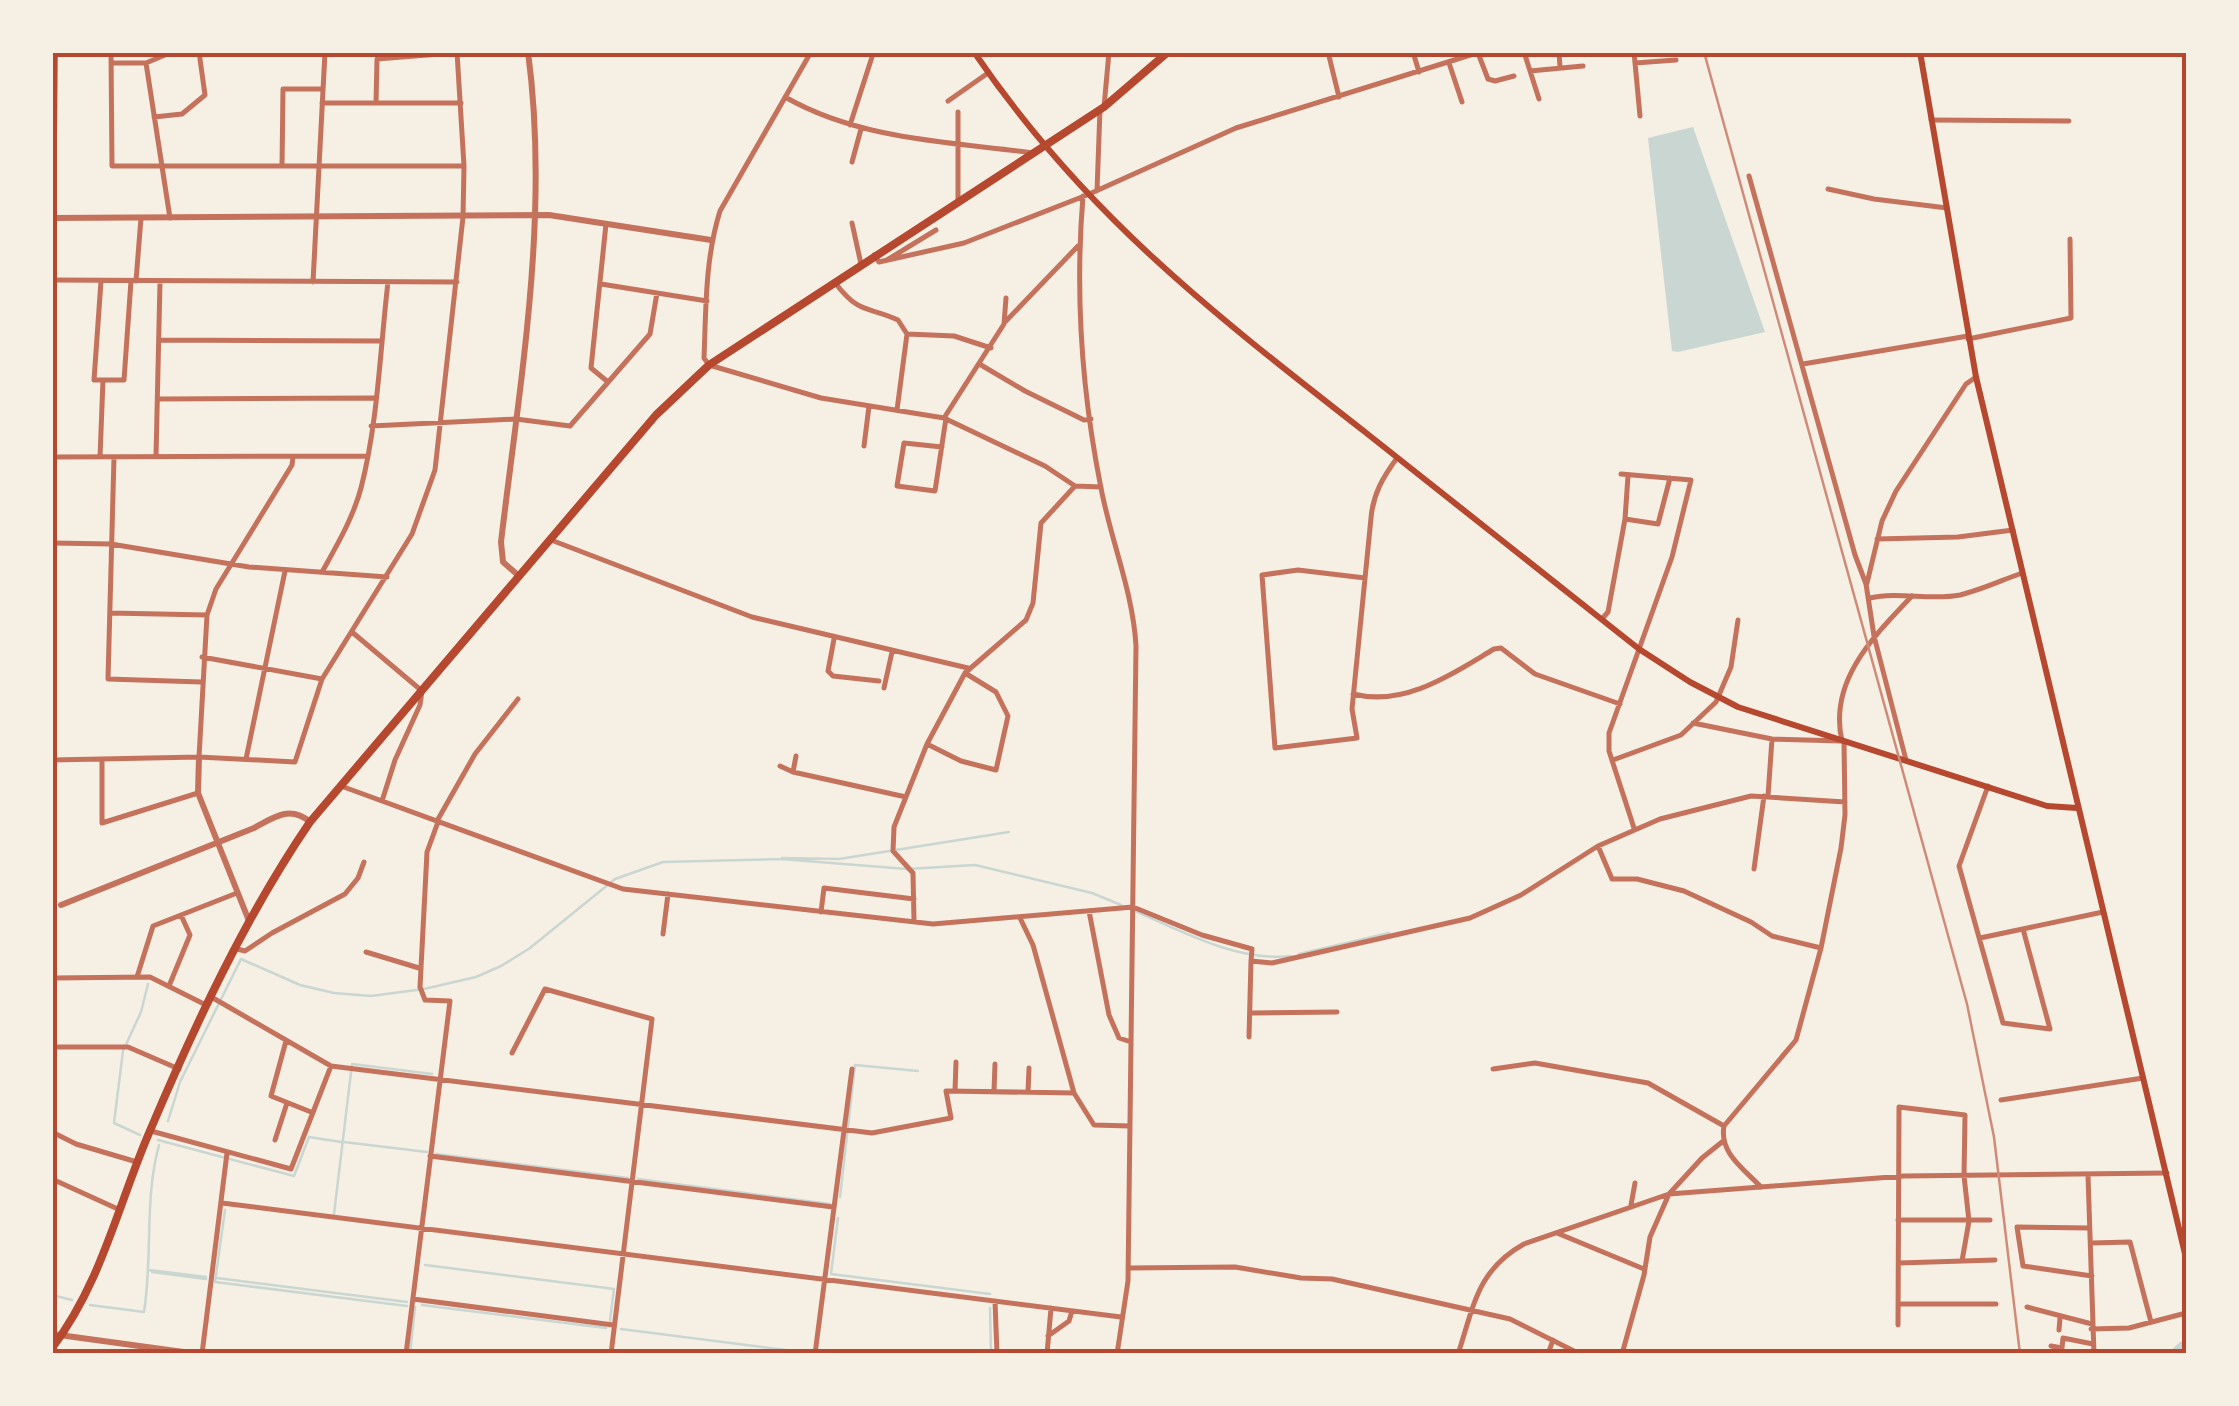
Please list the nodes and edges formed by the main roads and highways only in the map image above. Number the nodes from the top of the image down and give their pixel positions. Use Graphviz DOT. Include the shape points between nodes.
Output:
graph roads {
  1 [pos="974,52"];
  2 [pos="1168,52"];
  3 [pos="1920,52"];
  4 [pos="1040,150"];
  5 [pos="2077,808"];
  6 [pos="2186,1258"];
  7 [pos="57,1335"];
  8 [pos="52,1348"];
  1 -- 4 [label="main road"];
  2 -- 4 [label="main road"];
  3 -- 5 [label="main road" via="1976,377"];
  4 -- 5 [label="main road" via="1220,319 1639,649 1690,682 1843,741 2047,806"];
  4 -- 7 [label="main road" via="709,365 656,415 310,822 249,921 150,1130 95,1278"];
  5 -- 6 [label="main road"];
  7 -- 8 [label="main road"];
}
